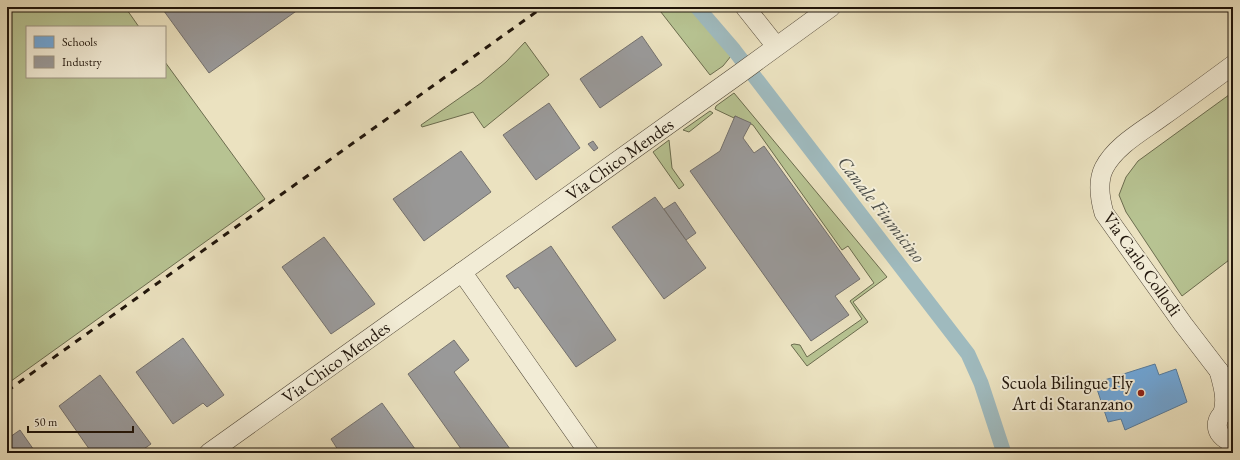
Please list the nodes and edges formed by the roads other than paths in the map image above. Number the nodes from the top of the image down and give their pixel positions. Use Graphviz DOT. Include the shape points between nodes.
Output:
graph roads {
  1 [pos="745,7"];
  2 [pos="831,7"];
  3 [pos="776,46"];
  4 [pos="1233,65"];
  5 [pos="462,272"];
  6 [pos="1218,371"];
  7 [pos="1233,393"];
  8 [pos="1228,411"];
  9 [pos="1233,442"];
  10 [pos="209,453"];
  11 [pos="589,453"];
  1 -- 3 [label="street"];
  2 -- 3 [label="street, Via Chico Mendes"];
  3 -- 5 [label="street, Via Chico Mendes"];
  4 -- 6 [label="street, Via Carlo Collodi" via="1120,148 1103,169 1100,180 1100,202 1104,213"];
  5 -- 10 [label="street, Via Chico Mendes"];
  5 -- 11 [label="street"];
  6 -- 7 [label="street, Via Carlo Collodi"];
  6 -- 8 [label="street, Via Carlo Collodi"];
  8 -- 9 [label="street, Via Carlo Collodi" via="1218,422 1219,433"];
}
